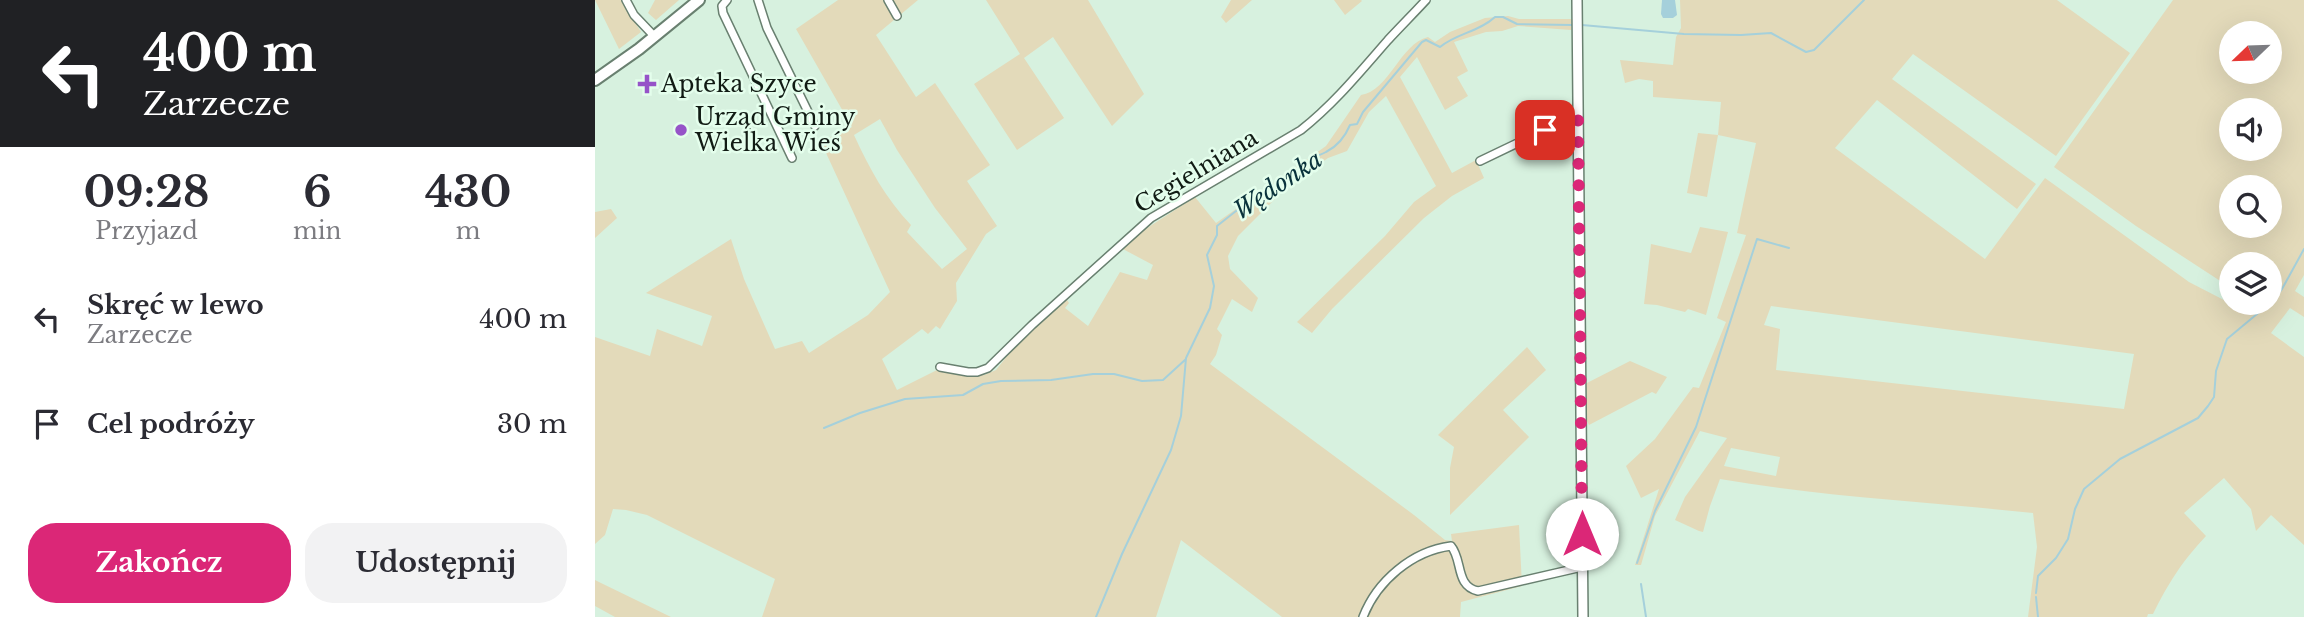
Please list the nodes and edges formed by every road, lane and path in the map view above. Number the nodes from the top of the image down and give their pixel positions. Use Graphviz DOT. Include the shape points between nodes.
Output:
graph roads {
  1 [pos="626,0"];
  2 [pos="699,0"];
  3 [pos="727,0"];
  4 [pos="758,0"];
  5 [pos="888,0"];
  6 [pos="1426,0"];
  7 [pos="1577,0"];
  8 [pos="897,16"];
  9 [pos="655,37"];
  10 [pos="595,80"];
  11 [pos="1578,114"];
  12 [pos="815,127"];
  13 [pos="792,158"];
  14 [pos="1480,161"];
  15 [pos="940,367"];
  16 [pos="1582,567"];
  17 [pos="1363,617"];
  18 [pos="1583,617"];
  1 -- 9 [label="street"];
  2 -- 9 [label="main road"];
  3 -- 13 [label="street" via="723,13"];
  4 -- 12 [label="street"];
  5 -- 8 [label="street"];
  6 -- 15 [label="street, Cegielniana" via="1318,117 1151,218 988,368 968,372"];
  7 -- 11 [label="street"];
  9 -- 10 [label="main road"];
  11 -- 14 [label="street"];
  11 -- 16 [label="street"];
  16 -- 17 [label="street" via="1478,591 1466,586 1455,550 1440,547 1391,573"];
  16 -- 18 [label="street"];
}
